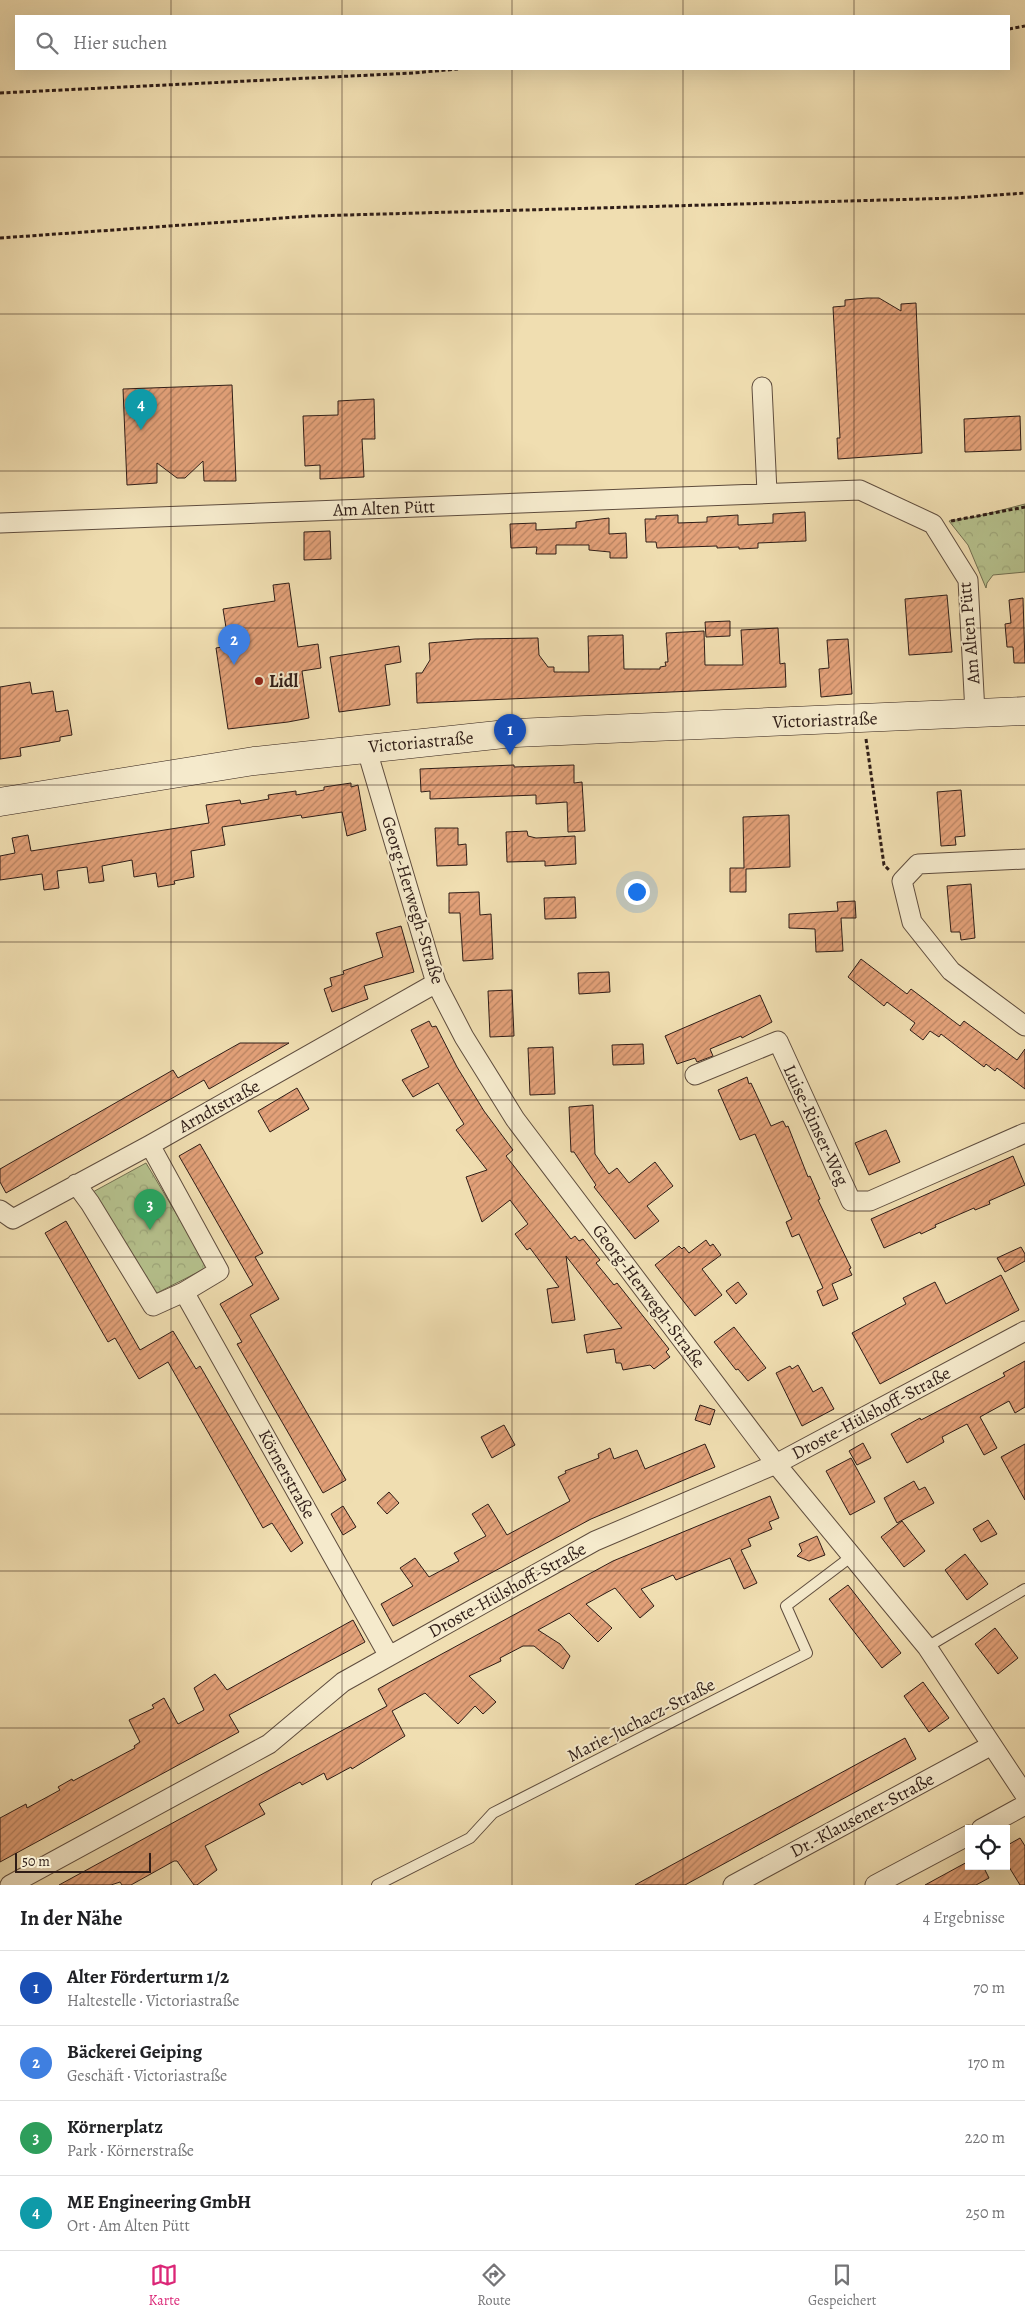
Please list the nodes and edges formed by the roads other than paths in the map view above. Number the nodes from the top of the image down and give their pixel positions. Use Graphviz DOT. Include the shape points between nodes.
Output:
graph roads {
  1 [pos="762,387"];
  2 [pos="767,492"];
  3 [pos="0,523"];
  4 [pos="1025,711"];
  5 [pos="975,713"];
  6 [pos="366,747"];
  7 [pos="0,802"];
  8 [pos="1025,859"];
  9 [pos="436,983"];
  10 [pos="1025,1026"];
  11 [pos="695,1075"];
  12 [pos="1025,1133"];
  13 [pos="150,1145"];
  14 [pos="76,1184"];
  15 [pos="0,1210"];
  16 [pos="184,1292"];
  17 [pos="1025,1331"];
  18 [pos="776,1464"];
  19 [pos="852,1556"];
  20 [pos="1025,1589"];
  21 [pos="927,1647"];
  22 [pos="389,1656"];
  23 [pos="992,1745"];
  24 [pos="1025,1795"];
  25 [pos="1025,1805"];
  26 [pos="988,1825"];
  27 [pos="965,1837"];
  28 [pos="10,1885"];
  29 [pos="376,1885"];
  30 [pos="733,1885"];
  31 [pos="876,1885"];
  1 -- 2 [label="street"];
  2 -- 3 [label="street, Am Alten Pütt"];
  2 -- 5 [label="street, Am Alten Pütt" via="860,490 933,524 968,580"];
  4 -- 5 [label="main road, Victoriastraße"];
  5 -- 6 [label="main road, Victoriastraße" via="515,733"];
  6 -- 7 [label="main road, Victoriastraße" via="254,761"];
  6 -- 9 [label="street, Georg-Herwegh-Straße"];
  8 -- 10 [label="street" via="918,864 902,882 912,922 951,970"];
  9 -- 13 [label="street, Arndtstraße"];
  9 -- 18 [label="street, Georg-Herwegh-Straße" via="464,1037 515,1119"];
  11 -- 12 [label="street, Luise-Rinser-Weg" via="778,1040 851,1201 870,1201"];
  13 -- 14 [label="street, Arndtstraße"];
  13 -- 16 [label="street" via="219,1271"];
  14 -- 15 [label="street, Arndtstraße" via="13,1219"];
  14 -- 16 [label="street" via="153,1306"];
  16 -- 22 [label="street, Körnerstraße"];
  17 -- 18 [label="street, Droste-Hülshoff-Straße"];
  18 -- 19 [label="street, Georg-Herwegh-Straße"];
  18 -- 22 [label="street, Droste-Hülshoff-Straße" via="595,1541"];
  19 -- 21 [label="street, Georg-Herwegh-Straße"];
  19 -- 29 [label="lane, Marie-Juchacz-Straße" via="786,1606 807,1653 493,1813 470,1838"];
  20 -- 21 [label="lane"];
  21 -- 23 [label="street, Georg-Herwegh-Straße"];
  22 -- 28 [label="street, Droste-Hülshoff-Straße" via="343,1682 269,1744"];
  23 -- 24 [label="street, Georg-Herwegh-Straße"];
  23 -- 30 [label="street, Dr.-Klausener-Straße"];
  25 -- 26 [label="street"];
  27 -- 31 [label="street"];
}
